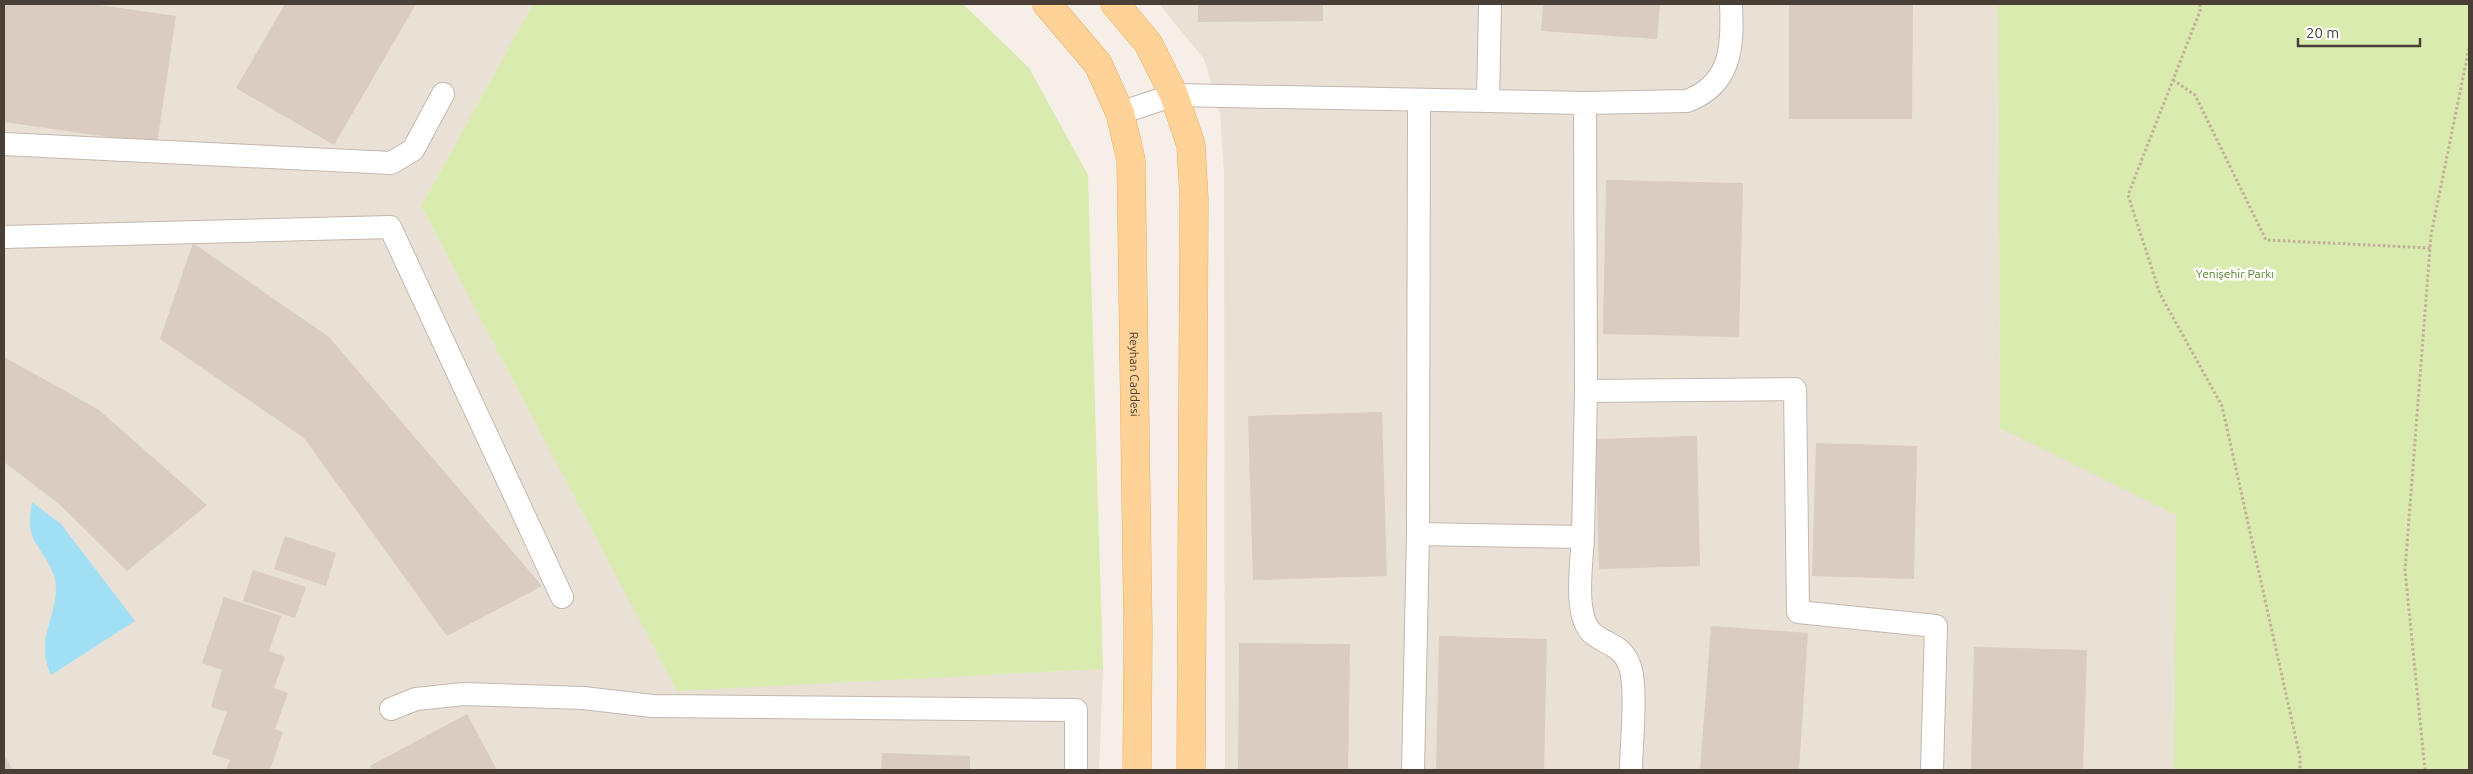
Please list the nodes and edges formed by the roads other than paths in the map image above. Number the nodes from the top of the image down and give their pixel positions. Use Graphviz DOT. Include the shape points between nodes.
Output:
graph roads {
  1 [pos="1047,4"];
  2 [pos="1115,4"];
  3 [pos="1490,4"];
  4 [pos="1731,4"];
  5 [pos="443,94"];
  6 [pos="1174,95"];
  7 [pos="1419,100"];
  8 [pos="1488,101"];
  9 [pos="1585,103"];
  10 [pos="1120,113"];
  11 [pos="4,144"];
  12 [pos="4,237"];
  13 [pos="1586,391"];
  14 [pos="1418,534"];
  15 [pos="1583,536"];
  16 [pos="562,597"];
  17 [pos="391,709"];
  18 [pos="1076,770"];
  19 [pos="1137,770"];
  20 [pos="1190,770"];
  21 [pos="1413,770"];
  22 [pos="1631,770"];
  23 [pos="1932,770"];
  1 -- 10 [label="main road, Reyhan Caddesi" via="1098,64"];
  2 -- 6 [label="main road" via="1148,42"];
  3 -- 8 [label="lane"];
  4 -- 9 [label="lane" via="1732,41 1727,59 1716,83 1699,96 1687,101"];
  5 -- 11 [label="lane" via="414,150 391,163"];
  6 -- 7 [label="lane"];
  6 -- 10 [label="lane"];
  6 -- 20 [label="main road" via="1191,145 1194,199"];
  7 -- 8 [label="lane"];
  7 -- 14 [label="lane"];
  8 -- 9 [label="lane"];
  9 -- 13 [label="lane"];
  10 -- 19 [label="main road, Reyhan Caddesi" via="1131,160"];
  12 -- 16 [label="lane" via="390,227"];
  13 -- 15 [label="lane"];
  13 -- 23 [label="lane" via="1795,389 1798,612 1936,626"];
  14 -- 15 [label="lane"];
  14 -- 21 [label="lane"];
  15 -- 22 [label="lane" via="1582,617 1592,632 1623,653 1632,673"];
  17 -- 18 [label="lane" via="416,699 464,694 582,698 652,706 1076,710"];
}
